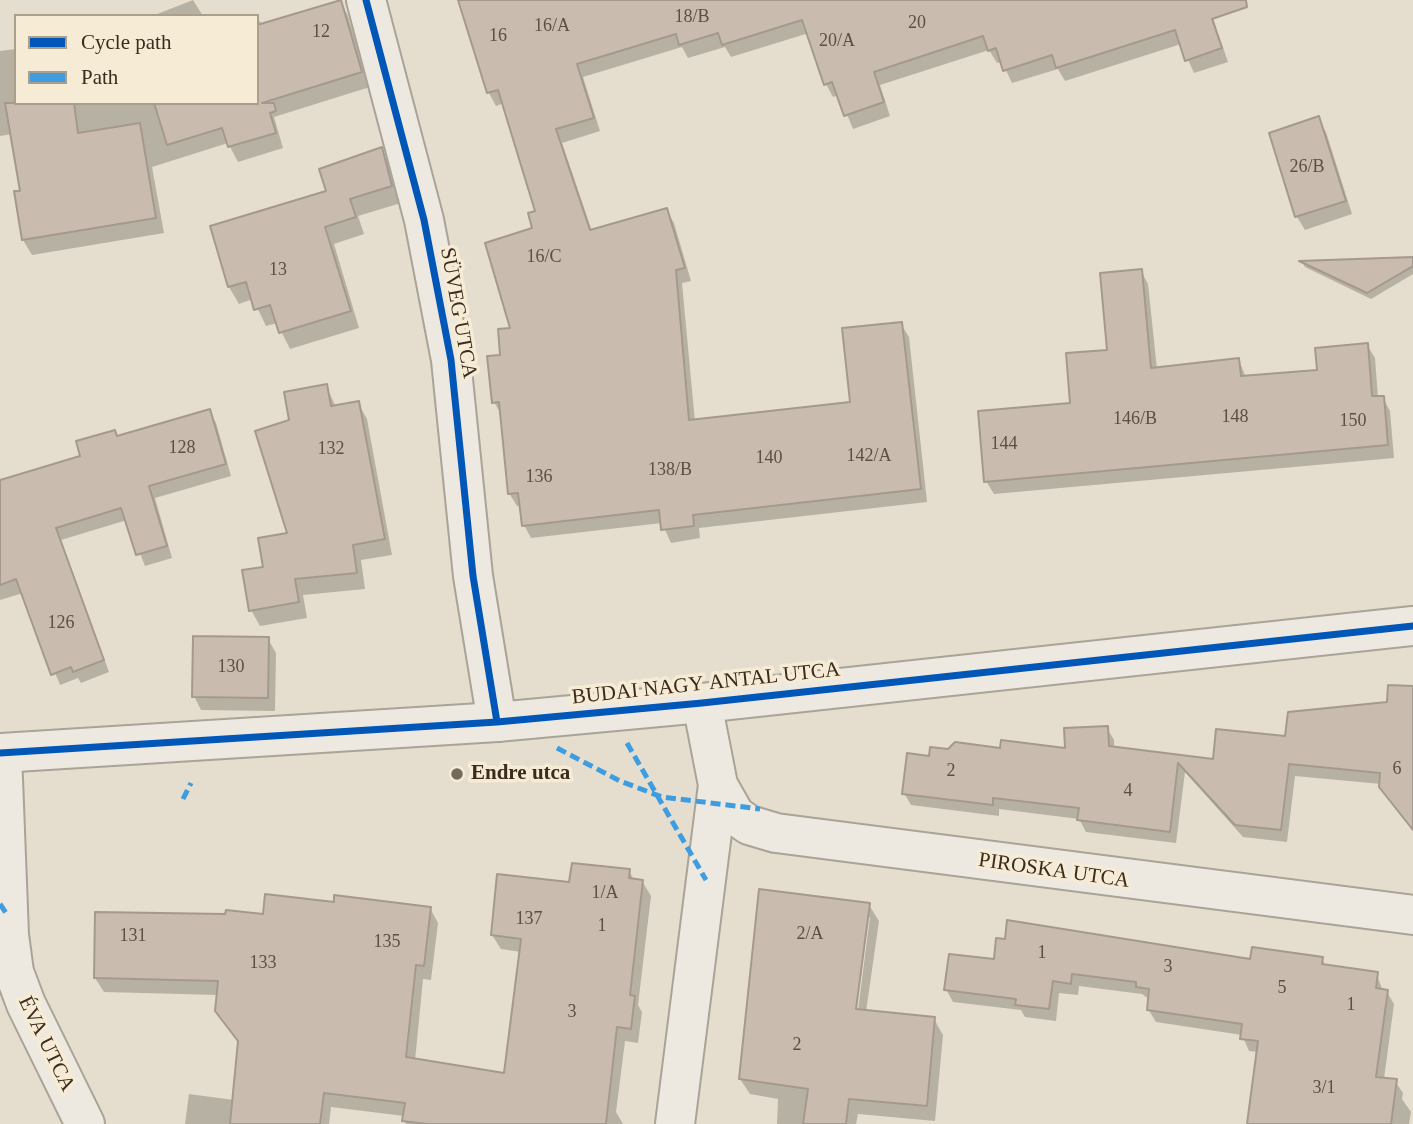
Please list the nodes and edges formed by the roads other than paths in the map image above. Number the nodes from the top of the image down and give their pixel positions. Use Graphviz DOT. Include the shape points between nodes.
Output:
graph roads {
  1 [pos="366,0"];
  2 [pos="1413,626"];
  3 [pos="702,703"];
  4 [pos="498,722"];
  5 [pos="1,753"];
  6 [pos="718,785"];
  7 [pos="1413,915"];
  8 [pos="85,1124"];
  9 [pos="675,1124"];
  1 -- 4 [label="street, SÜVEG UTCA" via="424,220 451,360 473,576"];
  2 -- 3 [label="street, BUDAI NAGY ANTAL UTCA"];
  3 -- 4 [label="street, BUDAI NAGY ANTAL UTCA"];
  3 -- 6 [label="street"];
  4 -- 5 [label="street, BUDAI NAGY ANTAL UTCA"];
  5 -- 8 [label="street, ÉVA UTCA" via="14,972"];
  6 -- 7 [label="street, PIROSKA UTCA" via="735,815 749,825 776,833"];
  6 -- 9 [label="street"];
}
